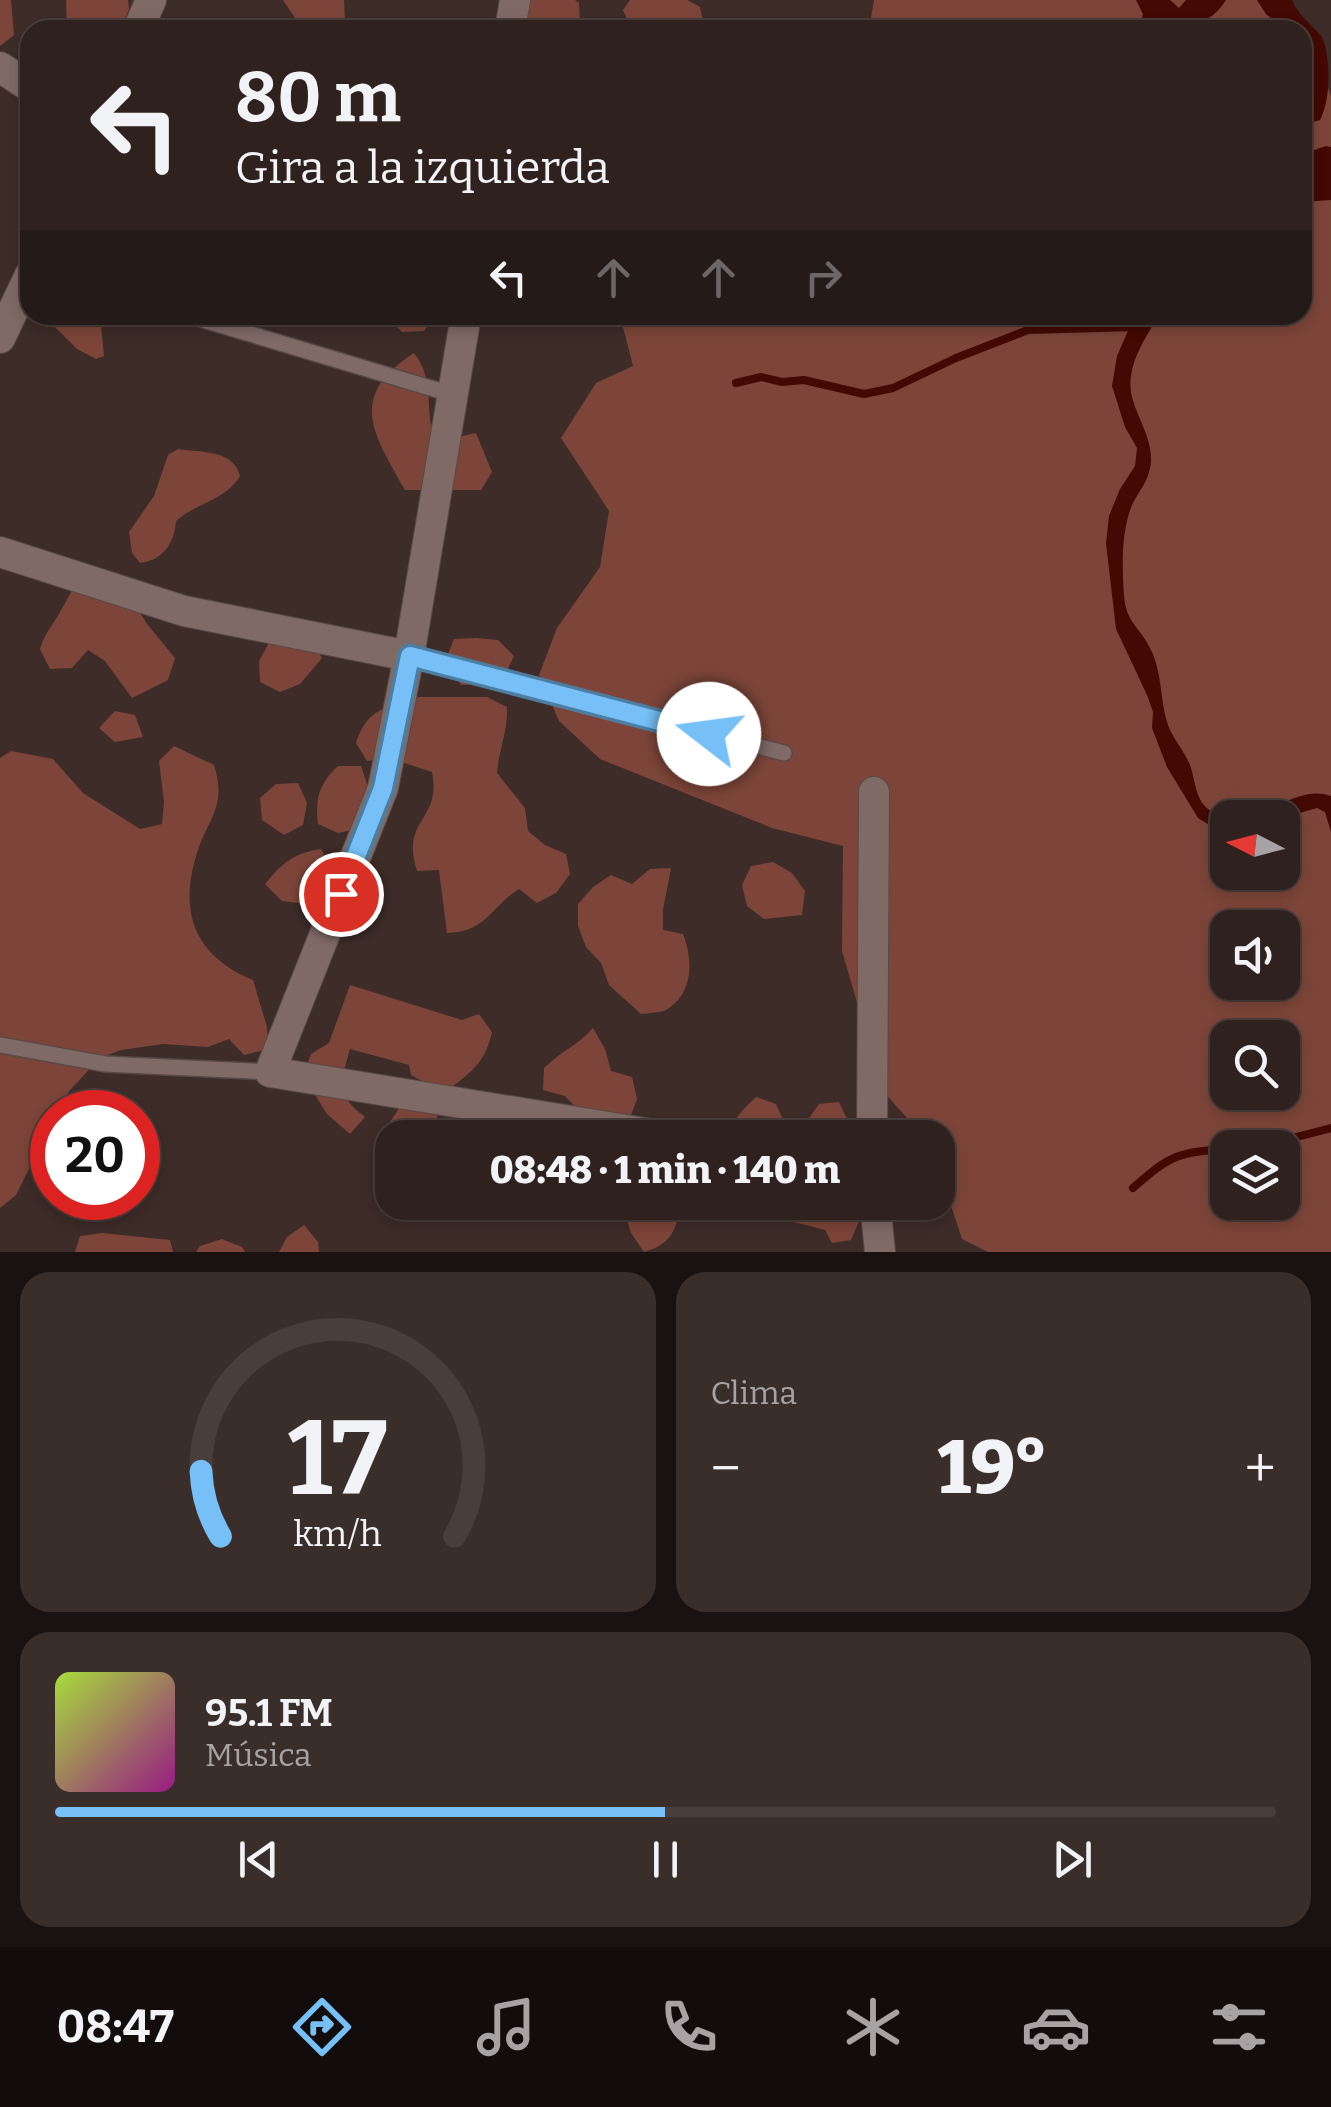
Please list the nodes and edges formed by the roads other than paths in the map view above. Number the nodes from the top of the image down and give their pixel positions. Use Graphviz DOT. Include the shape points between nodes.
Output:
graph roads {
  1 [pos="20,296"];
  2 [pos="220,325"];
  3 [pos="465,325"];
  4 [pos="0,338"];
  5 [pos="454,396"];
  6 [pos="0,552"];
  7 [pos="410,656"];
  8 [pos="784,753"];
  9 [pos="874,792"];
  10 [pos="0,1045"];
  11 [pos="270,1072"];
  12 [pos="565,1120"];
  13 [pos="872,1120"];
  14 [pos="877,1220"];
  15 [pos="880,1252"];
  1 -- 4 [label="street"];
  2 -- 5 [label="lane"];
  3 -- 5 [label="street"];
  5 -- 7 [label="street"];
  6 -- 7 [label="street" via="184,610"];
  7 -- 8 [label="lane"];
  7 -- 11 [label="street" via="383,788"];
  9 -- 13 [label="street"];
  10 -- 11 [label="lane" via="105,1064"];
  11 -- 12 [label="street"];
  14 -- 15 [label="street"];
}
